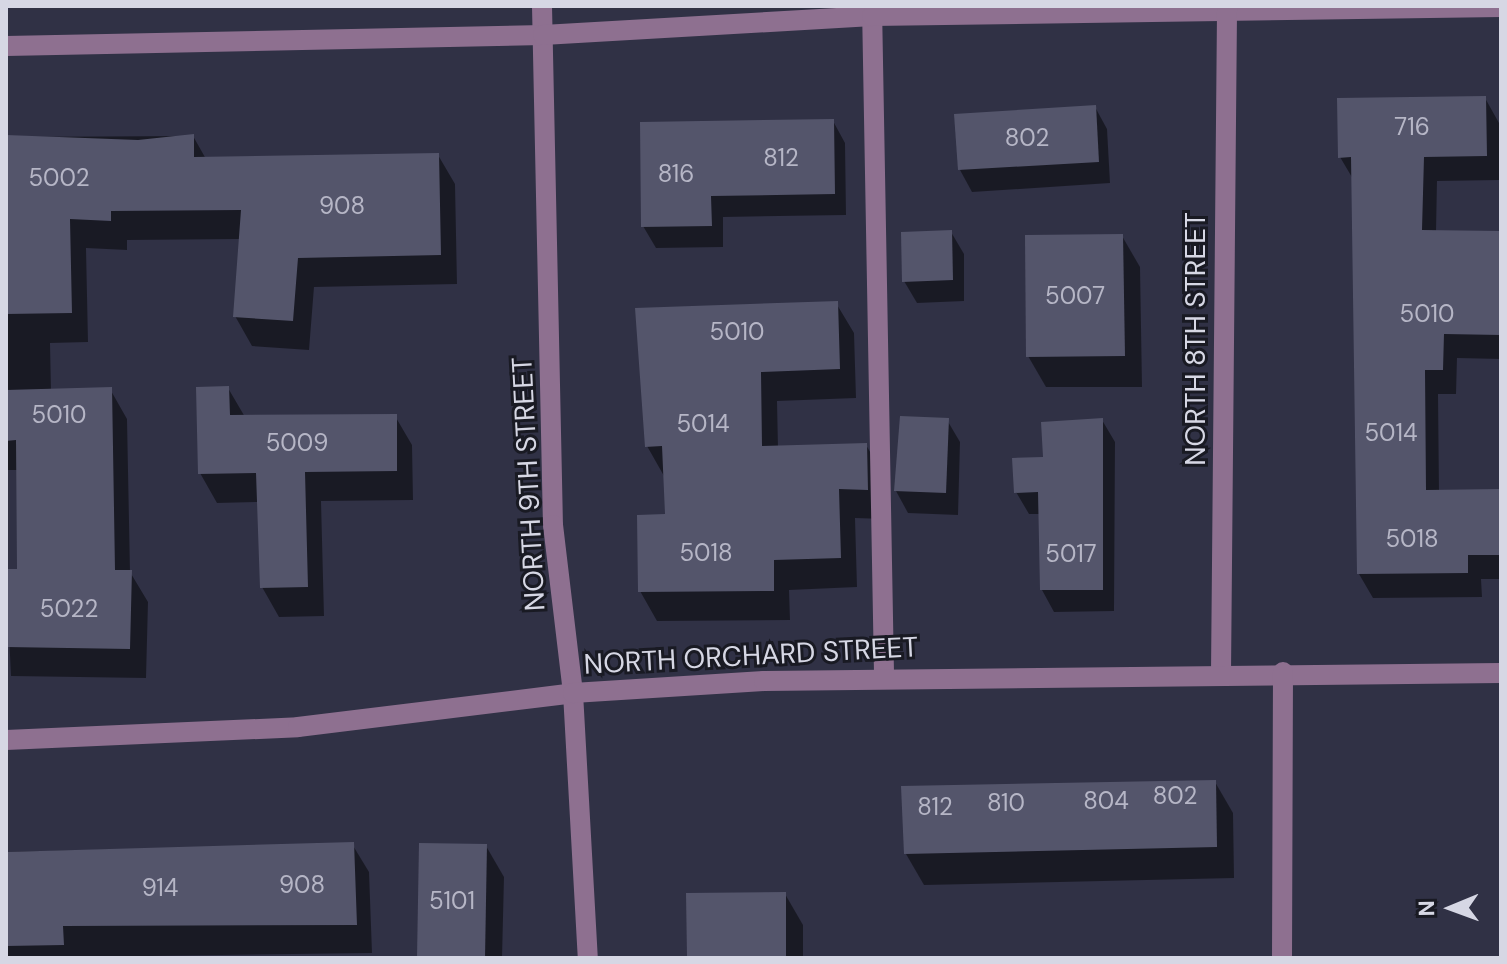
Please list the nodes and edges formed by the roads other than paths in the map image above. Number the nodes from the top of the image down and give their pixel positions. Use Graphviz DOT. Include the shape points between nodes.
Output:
graph roads {
  1 [pos="542,6"];
  2 [pos="1501,7"];
  3 [pos="1227,9"];
  4 [pos="872,11"];
  5 [pos="543,35"];
  6 [pos="6,46"];
  7 [pos="1283,672"];
  8 [pos="1221,673"];
  9 [pos="1501,673"];
  10 [pos="884,676"];
  11 [pos="573,693"];
  12 [pos="6,740"];
  13 [pos="588,958"];
  14 [pos="1282,958"];
  1 -- 5 [label="street, NORTH 9TH STREET"];
  2 -- 3 [label="street"];
  3 -- 4 [label="street"];
  3 -- 8 [label="street, NORTH 8TH STREET"];
  4 -- 5 [label="street"];
  4 -- 10 [label="street"];
  5 -- 6 [label="street"];
  5 -- 11 [label="street, NORTH 9TH STREET" via="553,525"];
  7 -- 8 [label="street, NORTH ORCHARD STREET"];
  7 -- 9 [label="street, NORTH ORCHARD STREET"];
  7 -- 14 [label="street"];
  8 -- 10 [label="street, NORTH ORCHARD STREET"];
  10 -- 11 [label="street, NORTH ORCHARD STREET"];
  11 -- 12 [label="street, NORTH ORCHARD STREET" via="298,727"];
  11 -- 13 [label="street, NORTH 9TH STREET"];
}
